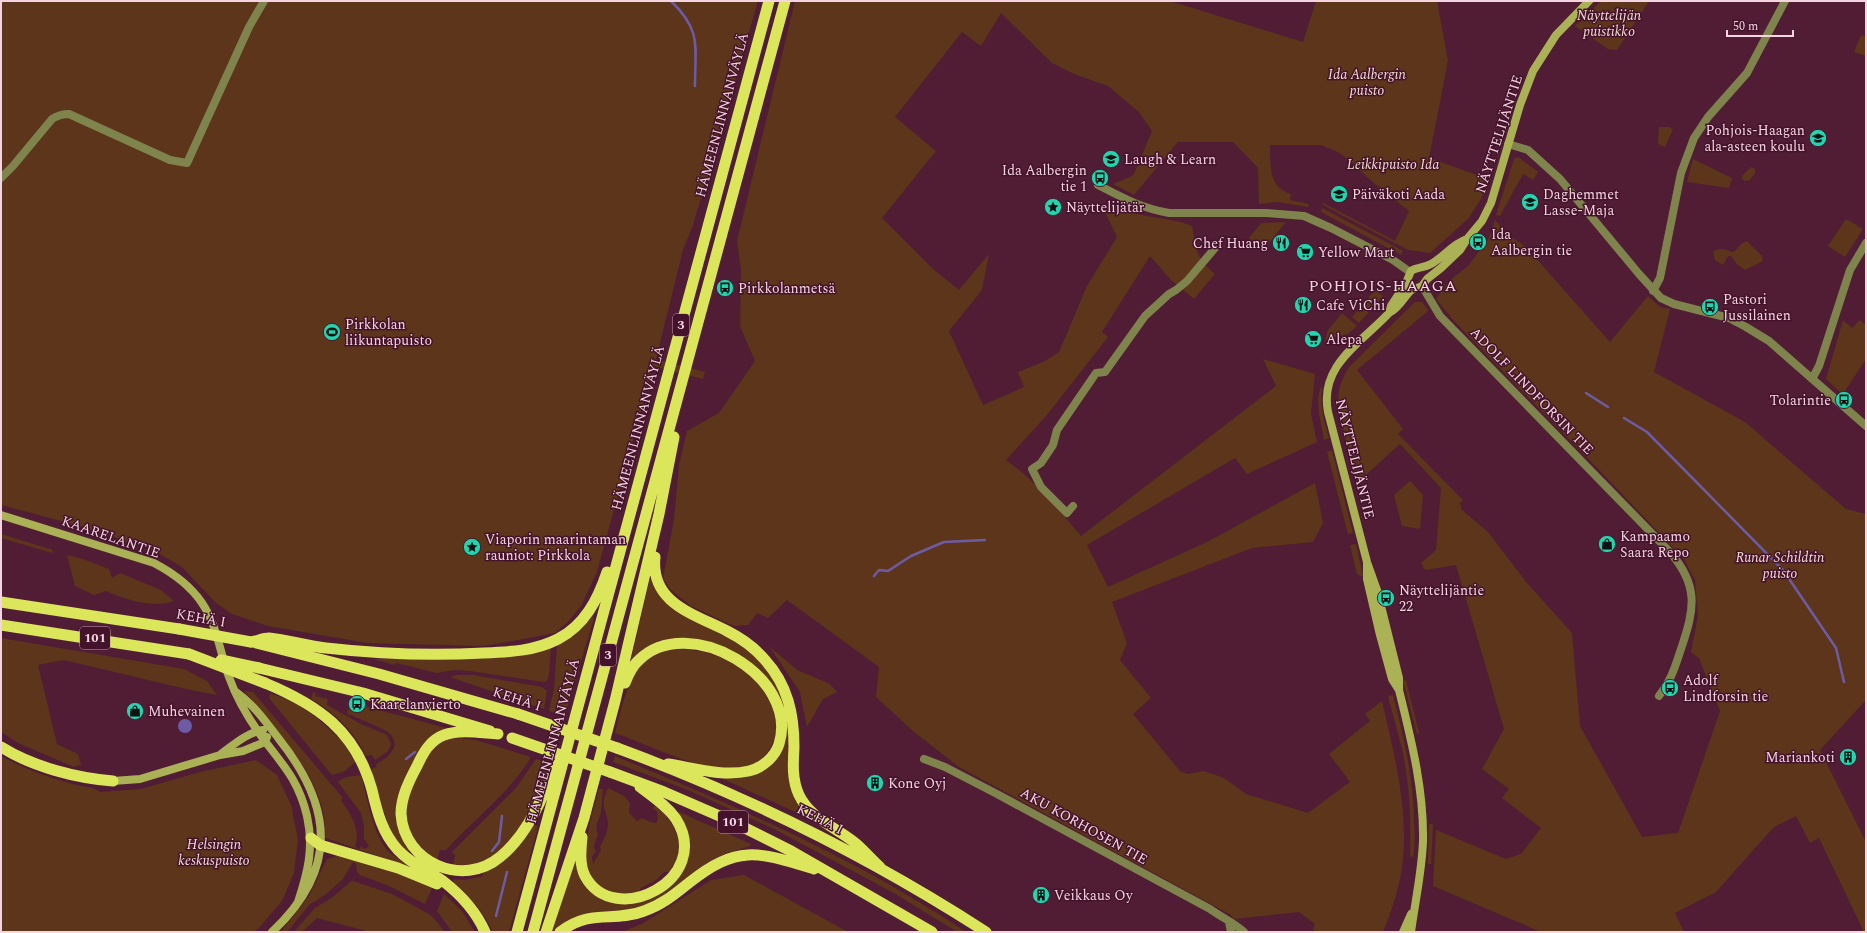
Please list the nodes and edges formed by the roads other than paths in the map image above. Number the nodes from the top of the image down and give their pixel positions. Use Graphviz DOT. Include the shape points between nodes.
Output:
graph roads {
  1 [pos="264,1"];
  2 [pos="769,1"];
  3 [pos="785,1"];
  4 [pos="1589,1"];
  5 [pos="1785,1"];
  6 [pos="1508,144"];
  7 [pos="1,178"];
  8 [pos="1098,185"];
  9 [pos="1466,239"];
  10 [pos="1866,243"];
  11 [pos="1215,248"];
  12 [pos="1421,269"];
  13 [pos="1409,276"];
  14 [pos="1427,278"];
  15 [pos="1419,287"];
  16 [pos="1653,291"];
  17 [pos="1389,313"];
  18 [pos="684,377"];
  19 [pos="1812,379"];
  20 [pos="1866,426"];
  21 [pos="632,506"];
  22 [pos="1073,506"];
  23 [pos="659,514"];
  24 [pos="1,515"];
  25 [pos="1,602"];
  26 [pos="1,625"];
  27 [pos="251,642"];
  28 [pos="189,654"];
  29 [pos="236,691"];
  30 [pos="1659,696"];
  31 [pos="615,701"];
  32 [pos="271,729"];
  33 [pos="258,731"];
  34 [pos="498,734"];
  35 [pos="265,742"];
  36 [pos="1,747"];
  37 [pos="220,755"];
  38 [pos="563,758"];
  39 [pos="924,759"];
  40 [pos="652,761"];
  41 [pos="630,779"];
  42 [pos="113,781"];
  43 [pos="584,818"];
  44 [pos="316,841"];
  45 [pos="880,867"];
  46 [pos="832,874"];
  47 [pos="455,893"];
  48 [pos="1415,904"];
  49 [pos="1229,922"];
  50 [pos="272,932"];
  51 [pos="485,932"];
  52 [pos="517,932"];
  53 [pos="533,932"];
  54 [pos="546,932"];
  55 [pos="560,932"];
  56 [pos="932,932"];
  57 [pos="986,932"];
  58 [pos="1231,932"];
  59 [pos="1244,932"];
  60 [pos="1403,932"];
  61 [pos="1411,932"];
  1 -- 7 [label="street" via="249,27 188,164 170,160 69,114 63,114 52,119"];
  2 -- 21 [label="highway, HÄMEENLINNANVÄYLÄ / 3"];
  3 -- 18 [label="highway, 3"];
  4 -- 6 [label="main road, NÄYTTELIJÄNTIE" via="1556,34 1536,66"];
  5 -- 16 [label="street" via="1747,73 1708,117 1694,138 1681,173 1660,278"];
  6 -- 9 [label="main road, NÄYTTELIJÄNTIE" via="1491,203 1482,221"];
  6 -- 16 [label="street" via="1528,150 1560,179"];
  8 -- 13 [label="street" via="1129,202 1169,213 1267,213 1304,216 1337,231"];
  9 -- 12 [label="main road, NÄYTTELIJÄNTIE"];
  9 -- 14 [label="main road, NÄYTTELIJÄNTIE" via="1449,262"];
  10 -- 19 [label="street" via="1850,270 1820,366"];
  11 -- 22 [label="street" via="1187,281 1145,316 1105,372 1096,373 1057,430 1053,445 1041,463 1032,469 1041,487 1067,513"];
  12 -- 13 [label="main road, NÄYTTELIJÄNTIE" via="1416,268"];
  12 -- 14 [label="main road"];
  13 -- 15 [label="main road" via="1410,285"];
  13 -- 17 [label="main road, NÄYTTELIJÄNTIE"];
  14 -- 15 [label="main road, NÄYTTELIJÄNTIE"];
  15 -- 17 [label="main road, NÄYTTELIJÄNTIE" via="1410,292 1395,310"];
  15 -- 30 [label="street, ADOLF LINDFORSIN TIE" via="1440,316 1668,551 1685,572 1692,600 1691,620 1669,682"];
  16 -- 19 [label="street" via="1674,304 1729,318 1746,327 1769,341"];
  17 -- 48 [label="main road, NÄYTTELIJÄNTIE" via="1340,362 1331,375 1326,392 1328,412 1367,562 1367,579 1380,635 1392,679 1398,690 1418,775 1423,841"];
  18 -- 23 [label="highway"];
  18 -- 53 [label="highway, 3"];
  19 -- 20 [label="street"];
  21 -- 27 [label="highway" via="599,595 590,610 559,639 543,645 521,650 448,655 386,654 318,647 268,638"];
  21 -- 38 [label="highway, HÄMEENLINNANVÄYLÄ / 3"];
  23 -- 31 [label="highway"];
  23 -- 45 [label="highway" via="654,572 659,586 683,610 749,644 765,660 781,684 792,712 793,769 800,796 819,818 853,842"];
  24 -- 29 [label="main road, KAARELANTIE" via="140,558 175,575 198,599 210,617 229,679"];
  25 -- 27 [label="highway, KEHÄ I / 101, bridge"];
  26 -- 28 [label="highway, 101"];
  27 -- 40 [label="highway, KEHÄ I / 101, bridge" via="379,674 518,714"];
  28 -- 34 [label="highway, 101, bridge" via="363,693 472,724"];
  28 -- 47 [label="highway, bridge" via="288,692 322,712 356,750 364,767 376,809 398,851 444,882"];
  29 -- 32 [label="main road, KAARELANTIE" via="249,701"];
  29 -- 33 [label="main road, KAARELANTIE" via="241,705"];
  31 -- 40 [label="highway" via="639,660 659,647 683,643 708,647 736,658 760,677 772,695 781,718 781,739 774,755 759,768 726,773"];
  31 -- 43 [label="highway"];
  32 -- 33 [label="main road"];
  32 -- 35 [label="main road"];
  32 -- 44 [label="main road, KAARELANTIE" via="304,774 315,798 320,823"];
  33 -- 35 [label="main road, KAARELANTIE"];
  33 -- 37 [label="main road"];
  34 -- 38 [label="highway" via="457,732 442,736 426,750 412,774 404,794 402,822 416,851 439,867 466,871 481,868 499,858 521,835 544,793 551,774"];
  34 -- 41 [label="highway, 101, bridge"];
  35 -- 37 [label="main road" via="243,751"];
  35 -- 44 [label="main road, KAARELANTIE" via="296,782"];
  36 -- 42 [label="highway" via="34,762 68,773"];
  37 -- 42 [label="main road" via="140,779"];
  38 -- 52 [label="highway, HÄMEENLINNANVÄYLÄ / 3"];
  39 -- 49 [label="street, AKU KORHOSEN TIE" via="997,794 1210,909"];
  40 -- 45 [label="highway, KEHÄ I / 101" via="797,824"];
  41 -- 43 [label="highway" via="670,811 682,831 684,854 677,872 664,885 644,896 620,898 610,897 592,885 585,875 581,860"];
  41 -- 46 [label="highway, 101" via="731,821 791,850"];
  43 -- 54 [label="highway"];
  44 -- 47 [label="highway" via="398,868"];
  44 -- 50 [label="main road, KAARELANTIE" via="298,902"];
  45 -- 57 [label="highway, KEHÄ I / 101"];
  46 -- 55 [label="highway" via="766,855 741,855 714,865 653,908 642,912 580,920"];
  46 -- 56 [label="highway, 101"];
  47 -- 51 [label="highway" via="472,908"];
  48 -- 60 [label="main road, NÄYTTELIJÄNTIE"];
  48 -- 61 [label="main road, NÄYTTELIJÄNTIE"];
  49 -- 58 [label="street"];
  49 -- 59 [label="street, AKU KORHOSEN TIE"];
}
